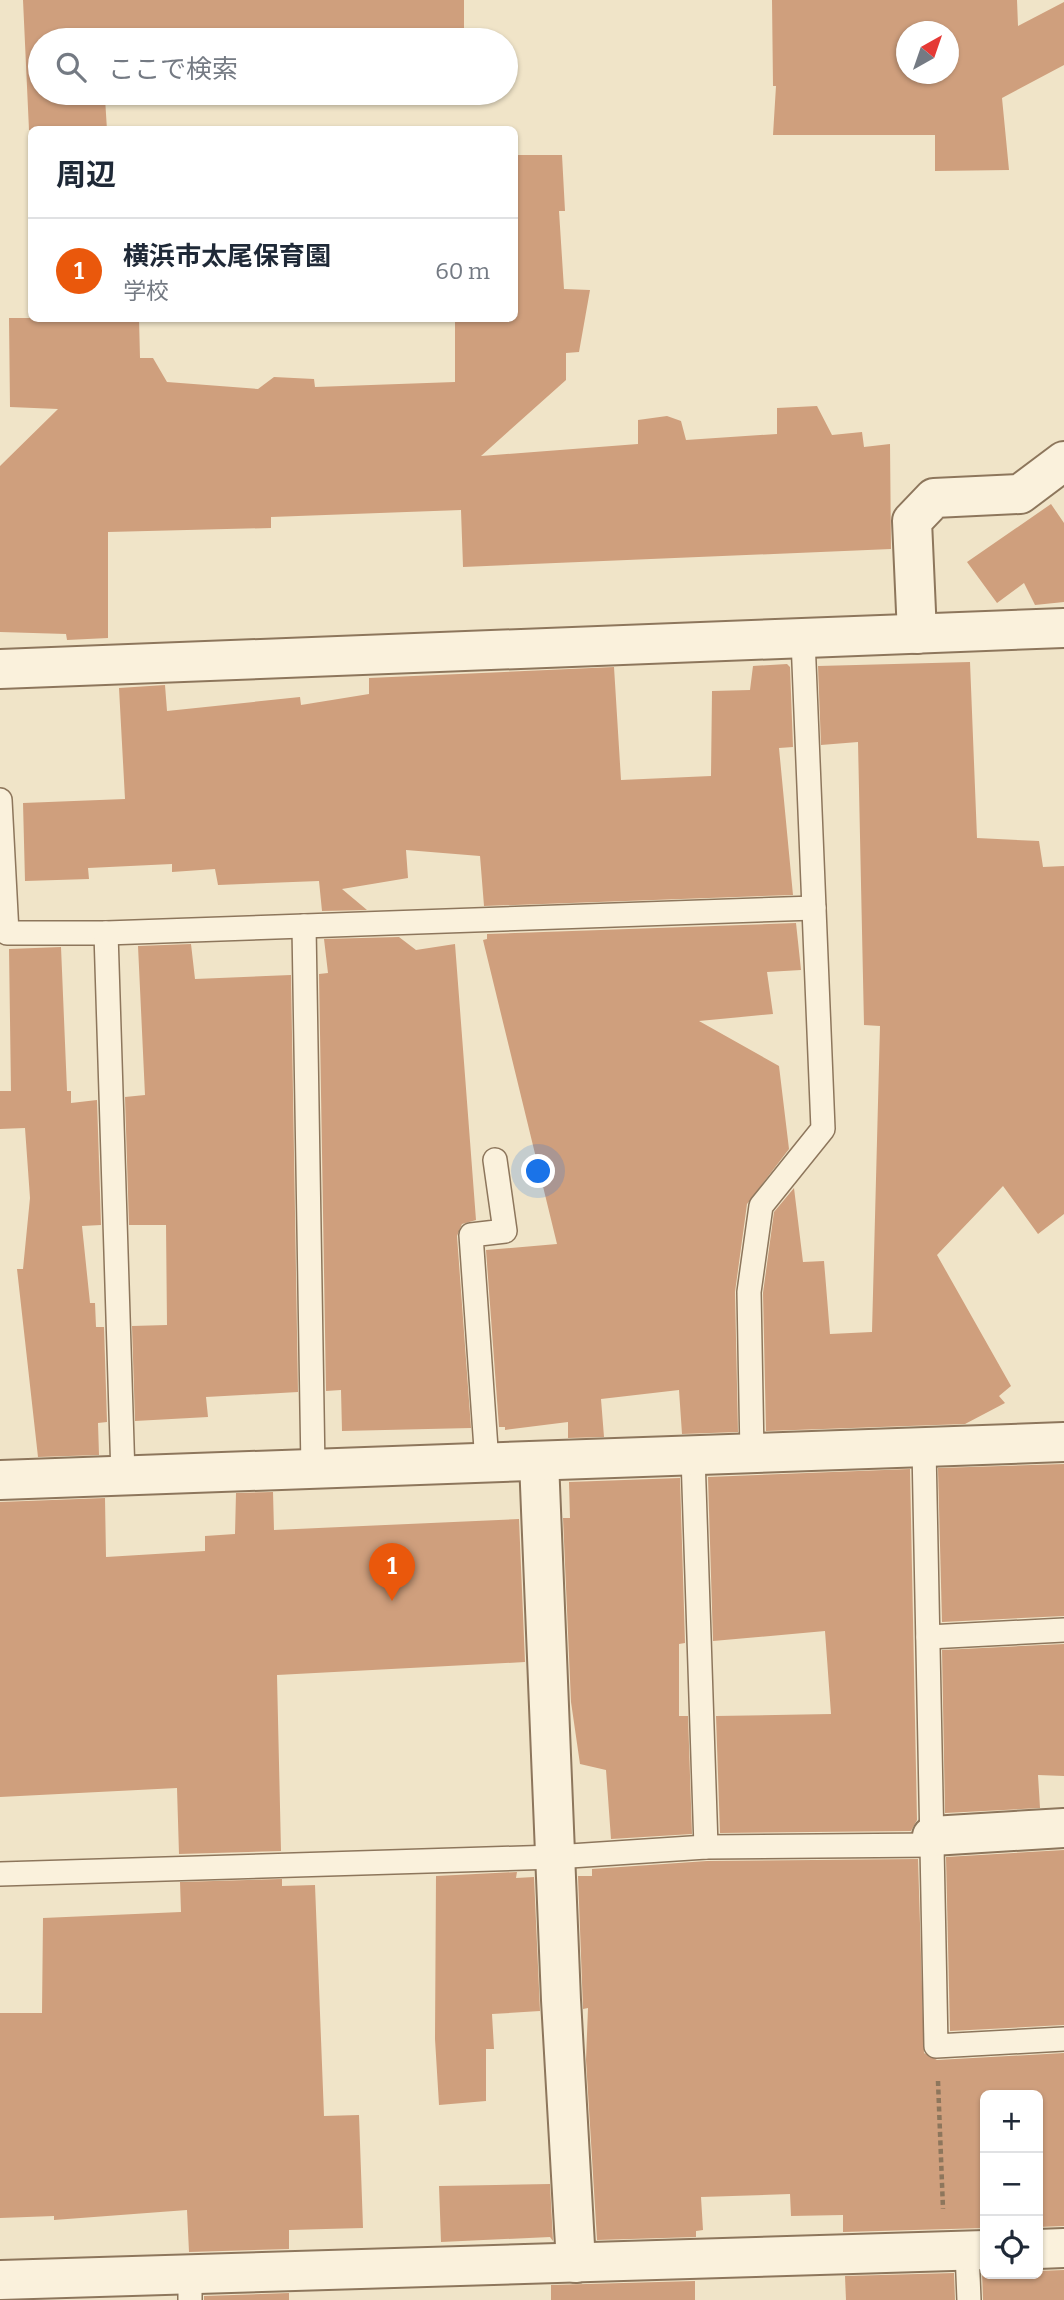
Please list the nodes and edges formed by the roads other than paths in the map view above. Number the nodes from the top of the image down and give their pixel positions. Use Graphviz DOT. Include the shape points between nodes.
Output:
graph roads {
  1 [pos="1064,461"];
  2 [pos="1064,628"];
  3 [pos="917,634"];
  4 [pos="803,639"];
  5 [pos="0,669"];
  6 [pos="0,800"];
  7 [pos="814,908"];
  8 [pos="304,926"];
  9 [pos="106,933"];
  10 [pos="495,1160"];
  11 [pos="1064,1443"];
  12 [pos="924,1448"];
  13 [pos="752,1454"];
  14 [pos="693,1456"];
  15 [pos="539,1461"];
  16 [pos="487,1463"];
  17 [pos="313,1469"];
  18 [pos="123,1476"];
  19 [pos="0,1480"];
  20 [pos="1064,1630"];
  21 [pos="928,1637"];
  22 [pos="1064,1828"];
  23 [pos="932,1841"];
  24 [pos="706,1847"];
  25 [pos="555,1857"];
  26 [pos="0,1874"];
  27 [pos="1064,2039"];
  28 [pos="1064,2248"];
  29 [pos="1043,2249"];
  30 [pos="966,2251"];
  31 [pos="576,2263"];
  32 [pos="0,2280"];
  33 [pos="190,2287"];
  34 [pos="63,2289"];
  35 [pos="970,2300"];
  1 -- 3 [label="street" via="1020,494 934,498 912,521"];
  2 -- 3 [label="street"];
  3 -- 4 [label="street"];
  4 -- 5 [label="street"];
  4 -- 7 [label="lane"];
  6 -- 9 [label="lane" via="6,933"];
  7 -- 8 [label="lane"];
  7 -- 13 [label="lane" via="823,1129 761,1206 749,1292"];
  8 -- 9 [label="lane"];
  8 -- 17 [label="lane"];
  9 -- 18 [label="lane"];
  10 -- 16 [label="lane" via="505,1231 471,1235"];
  11 -- 12 [label="street"];
  12 -- 13 [label="street"];
  12 -- 21 [label="lane"];
  13 -- 14 [label="street"];
  14 -- 15 [label="street"];
  14 -- 24 [label="lane"];
  15 -- 16 [label="street"];
  15 -- 25 [label="street"];
  16 -- 17 [label="street"];
  17 -- 18 [label="street"];
  18 -- 19 [label="street"];
  20 -- 21 [label="lane"];
  21 -- 23 [label="lane"];
  22 -- 23 [label="street"];
  23 -- 24 [label="lane"];
  23 -- 27 [label="lane" via="936,2046"];
  24 -- 25 [label="lane"];
  25 -- 26 [label="lane"];
  25 -- 31 [label="street"];
  28 -- 29 [label="street"];
  30 -- 31 [label="street"];
  30 -- 35 [label="lane"];
  31 -- 33 [label="street"];
  32 -- 34 [label="street"];
  33 -- 34 [label="street"];
}
